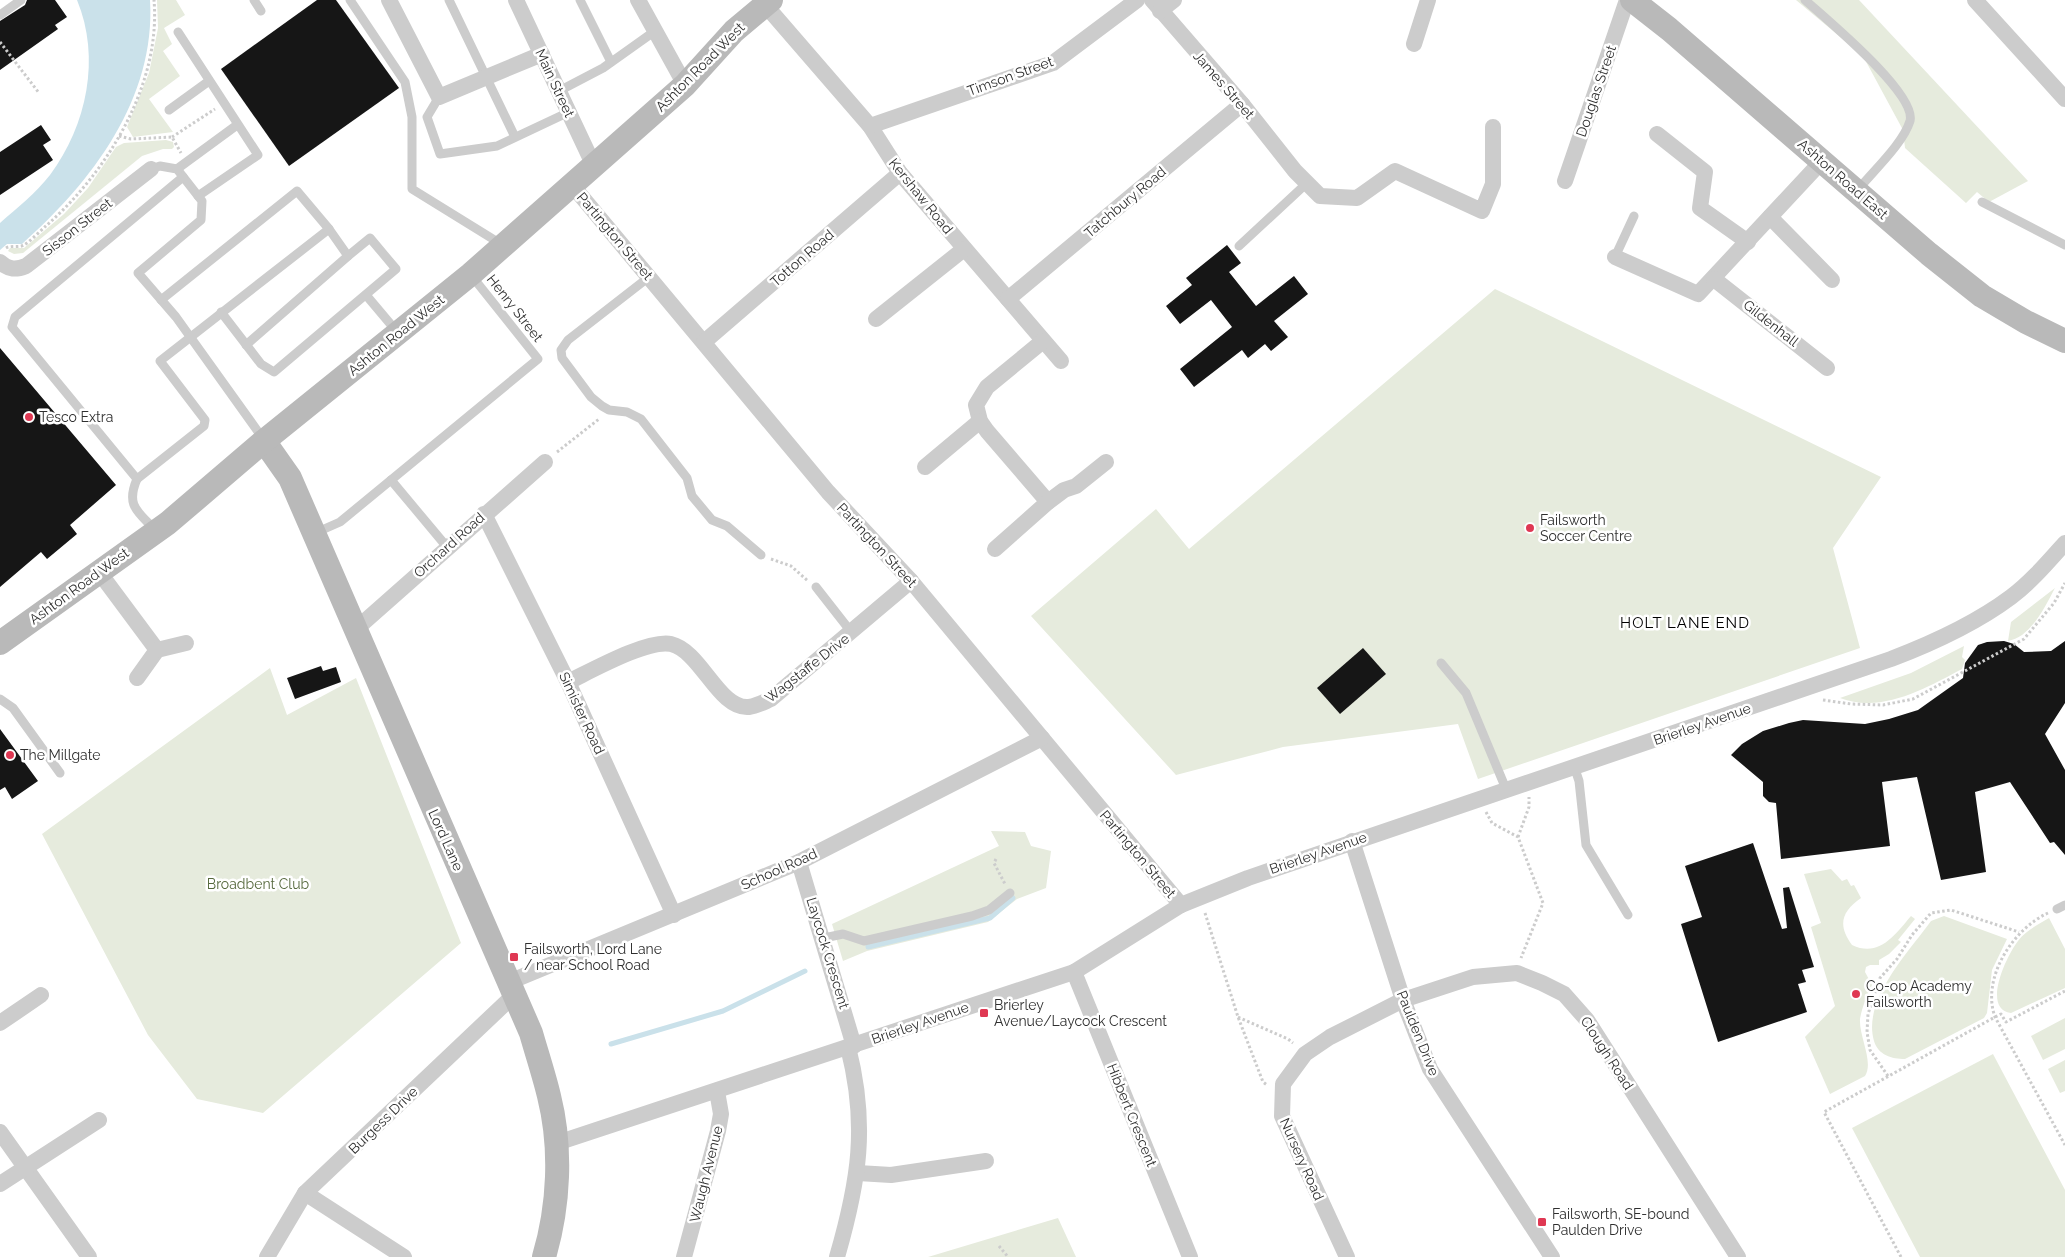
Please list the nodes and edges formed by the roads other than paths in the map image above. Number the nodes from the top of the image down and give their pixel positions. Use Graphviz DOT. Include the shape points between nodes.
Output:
graph roads {
  1 [pos="21,0"];
  2 [pos="254,0"];
  3 [pos="350,0"];
  4 [pos="389,0"];
  5 [pos="450,0"];
  6 [pos="516,0"];
  7 [pos="580,0"];
  8 [pos="638,0"];
  9 [pos="1137,0"];
  10 [pos="1174,0"];
  11 [pos="1428,0"];
  12 [pos="1627,0"];
  13 [pos="1632,0"];
  14 [pos="1805,0"];
  15 [pos="1975,0"];
  16 [pos="766,2"];
  17 [pos="1156,5"];
  18 [pos="261,11"];
  19 [pos="0,15"];
  20 [pos="655,31"];
  21 [pos="178,32"];
  22 [pos="1414,44"];
  23 [pos="542,54"];
  24 [pos="611,62"];
  25 [pos="486,79"];
  26 [pos="209,81"];
  27 [pos="685,85"];
  28 [pos="559,90"];
  29 [pos="439,98"];
  30 [pos="2065,99"];
  31 [pos="1242,104"];
  32 [pos="169,110"];
  33 [pos="569,112"];
  34 [pos="237,125"];
  35 [pos="870,126"];
  36 [pos="1493,127"];
  37 [pos="1658,134"];
  38 [pos="515,137"];
  39 [pos="1822,161"];
  40 [pos="594,166"];
  41 [pos="151,169"];
  42 [pos="180,173"];
  43 [pos="900,173"];
  44 [pos="1565,181"];
  45 [pos="1307,183"];
  46 [pos="572,185"];
  47 [pos="1856,191"];
  48 [pos="198,196"];
  49 [pos="1982,202"];
  50 [pos="1634,216"];
  51 [pos="1770,217"];
  52 [pos="329,229"];
  53 [pos="1748,242"];
  54 [pos="504,246"];
  55 [pos="1239,246"];
  56 [pos="2065,246"];
  57 [pos="964,249"];
  58 [pos="348,256"];
  59 [pos="1615,257"];
  60 [pos="2,259"];
  61 [pos="471,274"];
  62 [pos="649,277"];
  63 [pos="1714,279"];
  64 [pos="1832,280"];
  65 [pos="366,295"];
  66 [pos="1008,299"];
  67 [pos="161,300"];
  68 [pos="221,312"];
  69 [pos="876,319"];
  70 [pos="398,333"];
  71 [pos="190,336"];
  72 [pos="1043,340"];
  73 [pos="2065,341"];
  74 [pos="704,342"];
  75 [pos="246,345"];
  76 [pos="1061,361"];
  77 [pos="1827,368"];
  78 [pos="980,421"];
  79 [pos="264,441"];
  80 [pos="545,462"];
  81 [pos="1106,462"];
  82 [pos="925,467"];
  83 [pos="137,479"];
  84 [pos="391,480"];
  85 [pos="1048,502"];
  86 [pos="484,514"];
  87 [pos="156,532"];
  88 [pos="314,534"];
  89 [pos="2065,543"];
  90 [pos="447,547"];
  91 [pos="995,549"];
  92 [pos="761,555"];
  93 [pos="99,572"];
  94 [pos="911,581"];
  95 [pos="816,588"];
  96 [pos="355,630"];
  97 [pos="852,632"];
  98 [pos="0,643"];
  99 [pos="186,643"];
  100 [pos="156,650"];
  101 [pos="1441,663"];
  102 [pos="137,678"];
  103 [pos="568,682"];
  104 [pos="0,699"];
  105 [pos="1042,738"];
  106 [pos="1574,766"];
  107 [pos="60,773"];
  108 [pos="1506,789"];
  109 [pos="1352,841"];
  110 [pos="799,862"];
  111 [pos="1010,893"];
  112 [pos="1181,905"];
  113 [pos="674,914"];
  114 [pos="1628,914"];
  115 [pos="824,938"];
  116 [pos="1074,972"];
  117 [pos="511,989"];
  118 [pos="41,995"];
  119 [pos="1403,1000"];
  120 [pos="0,1023"];
  121 [pos="851,1046"];
  122 [pos="717,1091"];
  123 [pos="99,1120"];
  124 [pos="0,1132"];
  125 [pos="557,1143"];
  126 [pos="986,1161"];
  127 [pos="24,1169"];
  128 [pos="858,1173"];
  129 [pos="0,1184"];
  130 [pos="305,1194"];
  131 [pos="89,1257"];
  132 [pos="267,1257"];
  133 [pos="404,1257"];
  134 [pos="544,1257"];
  135 [pos="684,1257"];
  136 [pos="837,1257"];
  137 [pos="1190,1257"];
  138 [pos="1347,1257"];
  139 [pos="1552,1257"];
  140 [pos="1738,1257"];
  1 -- 19 [label="lane"];
  2 -- 18 [label="lane"];
  3 -- 54 [label="lane" via="405,82 412,117 412,189"];
  4 -- 29 [label="street"];
  5 -- 25 [label="lane"];
  6 -- 23 [label="street, Main Street"];
  7 -- 24 [label="lane"];
  8 -- 20 [label="street"];
  9 -- 35 [label="street, Timson Street" via="1053,63"];
  10 -- 17 [label="street"];
  11 -- 22 [label="street"];
  12 -- 44 [label="street, Douglas Street"];
  13 -- 39 [label="street, Ashton Road East"];
  14 -- 47 [label="lane" via="1875,65 1898,91 1910,113 1910,122 1899,141"];
  15 -- 30 [label="street"];
  16 -- 27 [label="street, Ashton Road West" via="734,31"];
  16 -- 35 [label="street, Kershaw Road"];
  17 -- 31 [label="street, James Street"];
  20 -- 24 [label="lane"];
  20 -- 27 [label="street"];
  21 -- 26 [label="lane"];
  23 -- 25 [label="street"];
  23 -- 28 [label="street, Main Street"];
  24 -- 28 [label="lane"];
  25 -- 29 [label="street"];
  25 -- 38 [label="lane"];
  26 -- 32 [label="lane"];
  26 -- 34 [label="lane"];
  27 -- 40 [label="street, Ashton Road West"];
  28 -- 33 [label="street, Main Street"];
  29 -- 38 [label="lane" via="427,117 440,154 496,146"];
  31 -- 45 [label="street, James Street"];
  31 -- 66 [label="street, Tatchbury Road"];
  33 -- 38 [label="lane"];
  33 -- 40 [label="street, Main Street"];
  34 -- 42 [label="lane"];
  34 -- 48 [label="lane" via="258,155"];
  35 -- 43 [label="street, Kershaw Road"];
  36 -- 45 [label="street, James Street" via="1493,184 1482,211 1395,172 1358,198 1320,196"];
  37 -- 53 [label="street" via="1705,172 1700,208"];
  39 -- 47 [label="street, Ashton Road East"];
  39 -- 51 [label="street"];
  40 -- 46 [label="street, Ashton Road West"];
  41 -- 42 [label="lane" via="167,166"];
  41 -- 60 [label="street, Sisson Street" via="26,266 8,268"];
  42 -- 48 [label="lane"];
  42 -- 83 [label="lane" via="15,318 12,327"];
  43 -- 57 [label="street, Kershaw Road"];
  43 -- 74 [label="street, Totton Road"];
  45 -- 55 [label="lane"];
  46 -- 54 [label="street, Ashton Road West"];
  46 -- 62 [label="street, Partington Street"];
  47 -- 73 [label="street, Ashton Road East" via="1982,296"];
  48 -- 67 [label="lane" via="202,201 201,220 138,273"];
  49 -- 56 [label="lane"];
  50 -- 59 [label="lane"];
  51 -- 53 [label="street"];
  51 -- 64 [label="street"];
  52 -- 58 [label="lane"];
  52 -- 67 [label="lane" via="298,191"];
  52 -- 68 [label="lane"];
  53 -- 63 [label="street"];
  54 -- 61 [label="street, Ashton Road West"];
  57 -- 66 [label="street, Kershaw Road"];
  57 -- 69 [label="street"];
  58 -- 65 [label="lane" via="370,238 396,268"];
  58 -- 75 [label="lane"];
  59 -- 63 [label="street" via="1698,294"];
  61 -- 70 [label="street, Ashton Road West"];
  61 -- 84 [label="lane, Henry Street" via="538,359"];
  62 -- 74 [label="street, Partington Street"];
  62 -- 92 [label="lane" via="568,340 561,350 562,358 591,397 609,410 627,412 641,419 687,478 692,496 712,520 728,526"];
  63 -- 77 [label="street, Gildenhall"];
  65 -- 70 [label="lane"];
  65 -- 75 [label="lane" via="274,372 261,364"];
  66 -- 72 [label="street, Kershaw Road"];
  67 -- 71 [label="lane"];
  68 -- 71 [label="lane"];
  68 -- 75 [label="lane"];
  70 -- 79 [label="street, Ashton Road West"];
  71 -- 79 [label="lane"];
  71 -- 83 [label="lane" via="160,361 205,420 204,426"];
  72 -- 76 [label="street, Kershaw Road"];
  72 -- 78 [label="street" via="987,387 976,405"];
  74 -- 94 [label="street, Partington Street" via="828,492"];
  78 -- 82 [label="street"];
  78 -- 85 [label="street"];
  79 -- 87 [label="street, Ashton Road West"];
  79 -- 88 [label="street, Lord Lane" via="290,478"];
  80 -- 86 [label="street, Orchard Road"];
  81 -- 85 [label="street" via="1076,486"];
  83 -- 87 [label="lane" via="131,498 137,513"];
  84 -- 88 [label="lane" via="340,522"];
  84 -- 90 [label="lane"];
  85 -- 91 [label="street"];
  86 -- 90 [label="street, Orchard Road"];
  86 -- 103 [label="street, Simister Road"];
  87 -- 93 [label="street, Ashton Road West"];
  88 -- 96 [label="street, Lord Lane"];
  89 -- 106 [label="street, Brierley Avenue" via="2043,569 2011,598 1943,638 1812,687"];
  90 -- 96 [label="street, Orchard Road"];
  93 -- 98 [label="street, Ashton Road West"];
  93 -- 100 [label="street"];
  94 -- 97 [label="street, Wagstaffe Drive"];
  94 -- 105 [label="street, Partington Street"];
  95 -- 97 [label="lane"];
  96 -- 117 [label="street, Lord Lane"];
  97 -- 103 [label="street, Wagstaffe Drive" via="771,699 748,707 728,699 693,659 681,648 670,644 646,647"];
  99 -- 100 [label="street"];
  100 -- 102 [label="street"];
  101 -- 108 [label="lane" via="1466,693"];
  103 -- 113 [label="street, Simister Road"];
  104 -- 107 [label="lane" via="14,708"];
  105 -- 110 [label="street, School Road"];
  105 -- 112 [label="street, Partington Street"];
  106 -- 108 [label="street, Brierley Avenue"];
  106 -- 114 [label="lane" via="1579,781 1586,845"];
  108 -- 109 [label="street, Brierley Avenue"];
  109 -- 112 [label="street, Brierley Avenue"];
  109 -- 119 [label="street, Paulden Drive"];
  110 -- 113 [label="street, School Road"];
  110 -- 115 [label="street, Laycock Crescent"];
  111 -- 115 [label="lane" via="989,910 972,916 864,941 843,934"];
  112 -- 116 [label="street, Brierley Avenue"];
  113 -- 117 [label="street, School Road"];
  115 -- 121 [label="street, Laycock Crescent"];
  116 -- 121 [label="street, Brierley Avenue"];
  116 -- 137 [label="street, Hibbert Crescent"];
  117 -- 125 [label="street, Lord Lane" via="530,1033 547,1088"];
  117 -- 130 [label="street, Burgess Drive"];
  118 -- 120 [label="street"];
  119 -- 138 [label="street, Nursery Road" via="1304,1054 1283,1084 1282,1116"];
  119 -- 139 [label="street, Paulden Drive" via="1430,1069"];
  119 -- 140 [label="street, Clough Road" via="1473,977 1517,973 1564,994 1587,1020"];
  121 -- 122 [label="street, Brierley Avenue"];
  121 -- 128 [label="street, Laycock Crescent" via="860,1132"];
  122 -- 125 [label="street, Brierley Avenue"];
  122 -- 135 [label="street, Waugh Avenue" via="721,1114 718,1131"];
  123 -- 127 [label="street"];
  124 -- 127 [label="street"];
  125 -- 134 [label="street, Lord Lane" via="556,1194"];
  126 -- 128 [label="street" via="891,1175"];
  127 -- 129 [label="street"];
  127 -- 131 [label="street"];
  128 -- 136 [label="street, Laycock Crescent"];
  130 -- 132 [label="street, Burgess Drive"];
  130 -- 133 [label="street"];
}
